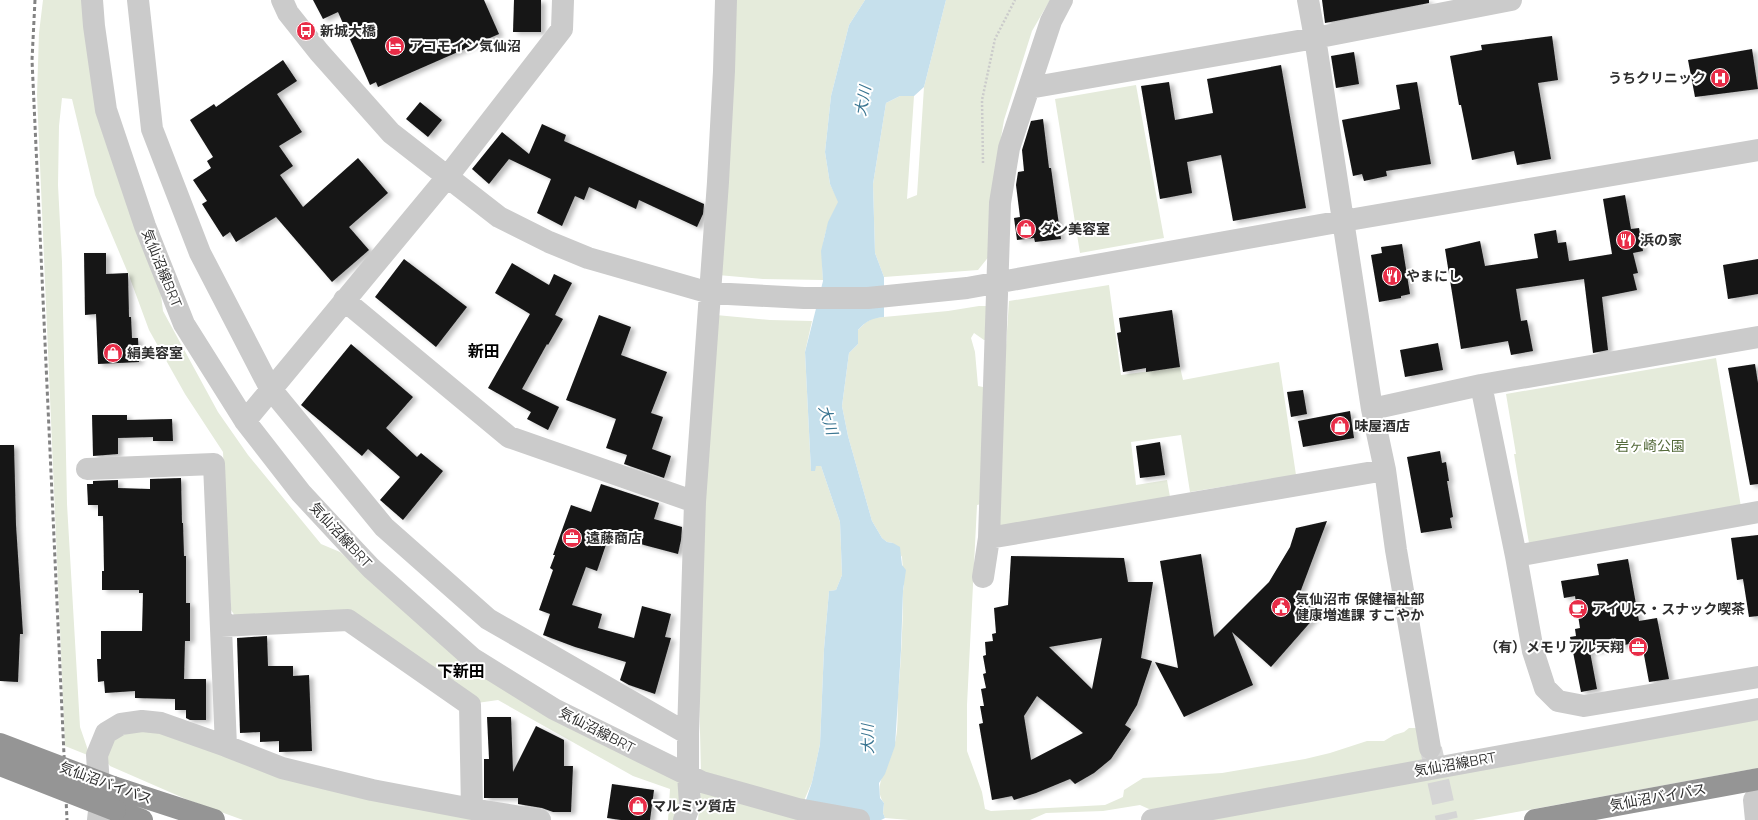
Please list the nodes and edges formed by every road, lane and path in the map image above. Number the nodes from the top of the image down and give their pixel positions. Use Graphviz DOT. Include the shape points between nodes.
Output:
graph roads {
  1 [pos="92,0"];
  2 [pos="138,0"];
  3 [pos="282,0"];
  4 [pos="563,0"];
  5 [pos="726,0"];
  6 [pos="1015,0"];
  7 [pos="1062,0"];
  8 [pos="1308,0"];
  9 [pos="1498,1"];
  10 [pos="1315,38"];
  11 [pos="1029,88"];
  12 [pos="1758,150"];
  13 [pos="983,166"];
  14 [pos="448,176"];
  15 [pos="1343,221"];
  16 [pos="997,283"];
  17 [pos="710,293"];
  18 [pos="344,300"];
  19 [pos="1758,336"];
  20 [pos="1481,385"];
  21 [pos="270,388"];
  22 [pos="1372,409"];
  23 [pos="244,421"];
  24 [pos="87,469"];
  25 [pos="1385,470"];
  26 [pos="695,502"];
  27 [pos="1758,512"];
  28 [pos="989,538"];
  29 [pos="1516,556"];
  30 [pos="982,577"];
  31 [pos="221,626"];
  32 [pos="1758,677"];
  33 [pos="1758,709"];
  34 [pos="688,734"];
  35 [pos="0,744"];
  36 [pos="226,746"];
  37 [pos="1430,748"];
  38 [pos="0,765"];
  39 [pos="695,778"];
  40 [pos="1758,779"];
  41 [pos="472,809"];
  42 [pos="106,815"];
  43 [pos="142,820"];
  44 [pos="214,820"];
  45 [pos="540,820"];
  46 [pos="684,820"];
  47 [pos="859,820"];
  48 [pos="1152,820"];
  49 [pos="1535,820"];
  1 -- 23 [label="street, 気仙沼線BRT" via="106,110 145,226 184,324"];
  2 -- 21 [label="street" via="152,129 200,253"];
  3 -- 14 [label="street" via="288,14 390,133"];
  4 -- 14 [label="street" via="562,29"];
  5 -- 17 [label="street"];
  6 -- 13 [label="path" via="995,39 982,100"];
  7 -- 11 [label="street" via="1051,21"];
  8 -- 10 [label="street"];
  9 -- 10 [label="street"];
  10 -- 11 [label="street"];
  10 -- 15 [label="street"];
  11 -- 16 [label="street" via="1010,148 1000,203"];
  12 -- 15 [label="street"];
  14 -- 17 [label="street" via="499,217 549,242 588,258"];
  14 -- 18 [label="street"];
  15 -- 16 [label="street"];
  15 -- 22 [label="street"];
  16 -- 17 [label="street" via="868,298 804,298"];
  16 -- 28 [label="street"];
  17 -- 26 [label="street"];
  18 -- 21 [label="street"];
  18 -- 26 [label="street" via="509,437"];
  19 -- 20 [label="street"];
  20 -- 22 [label="street"];
  20 -- 29 [label="street"];
  21 -- 23 [label="street"];
  21 -- 34 [label="street" via="384,527 488,619"];
  22 -- 25 [label="street"];
  23 -- 39 [label="street, 気仙沼線BRT" via="301,493 371,568 472,658 554,709"];
  24 -- 31 [label="street" via="214,464"];
  25 -- 28 [label="street"];
  25 -- 37 [label="street"];
  26 -- 34 [label="street"];
  27 -- 29 [label="street"];
  28 -- 30 [label="street"];
  29 -- 32 [label="street" via="1533,650 1545,688 1558,701 1584,706"];
  31 -- 36 [label="street"];
  31 -- 41 [label="street" via="348,620 470,705"];
  33 -- 48 [label="street, 気仙沼線BRT"];
  34 -- 39 [label="street"];
  35 -- 44 [label="highway, 気仙沼バイパス, bridge" via="113,787"];
  36 -- 41 [label="street" via="282,768 372,790"];
  36 -- 42 [label="street" via="161,723 142,721 121,724 106,733 97,755 100,802"];
  38 -- 42 [label="highway, 気仙沼バイパス, bridge"];
  39 -- 46 [label="street"];
  39 -- 47 [label="street, 気仙沼線BRT" via="798,809"];
  40 -- 49 [label="highway, 気仙沼バイパス"];
  41 -- 45 [label="street"];
  42 -- 43 [label="highway, 気仙沼バイパス"];
}
